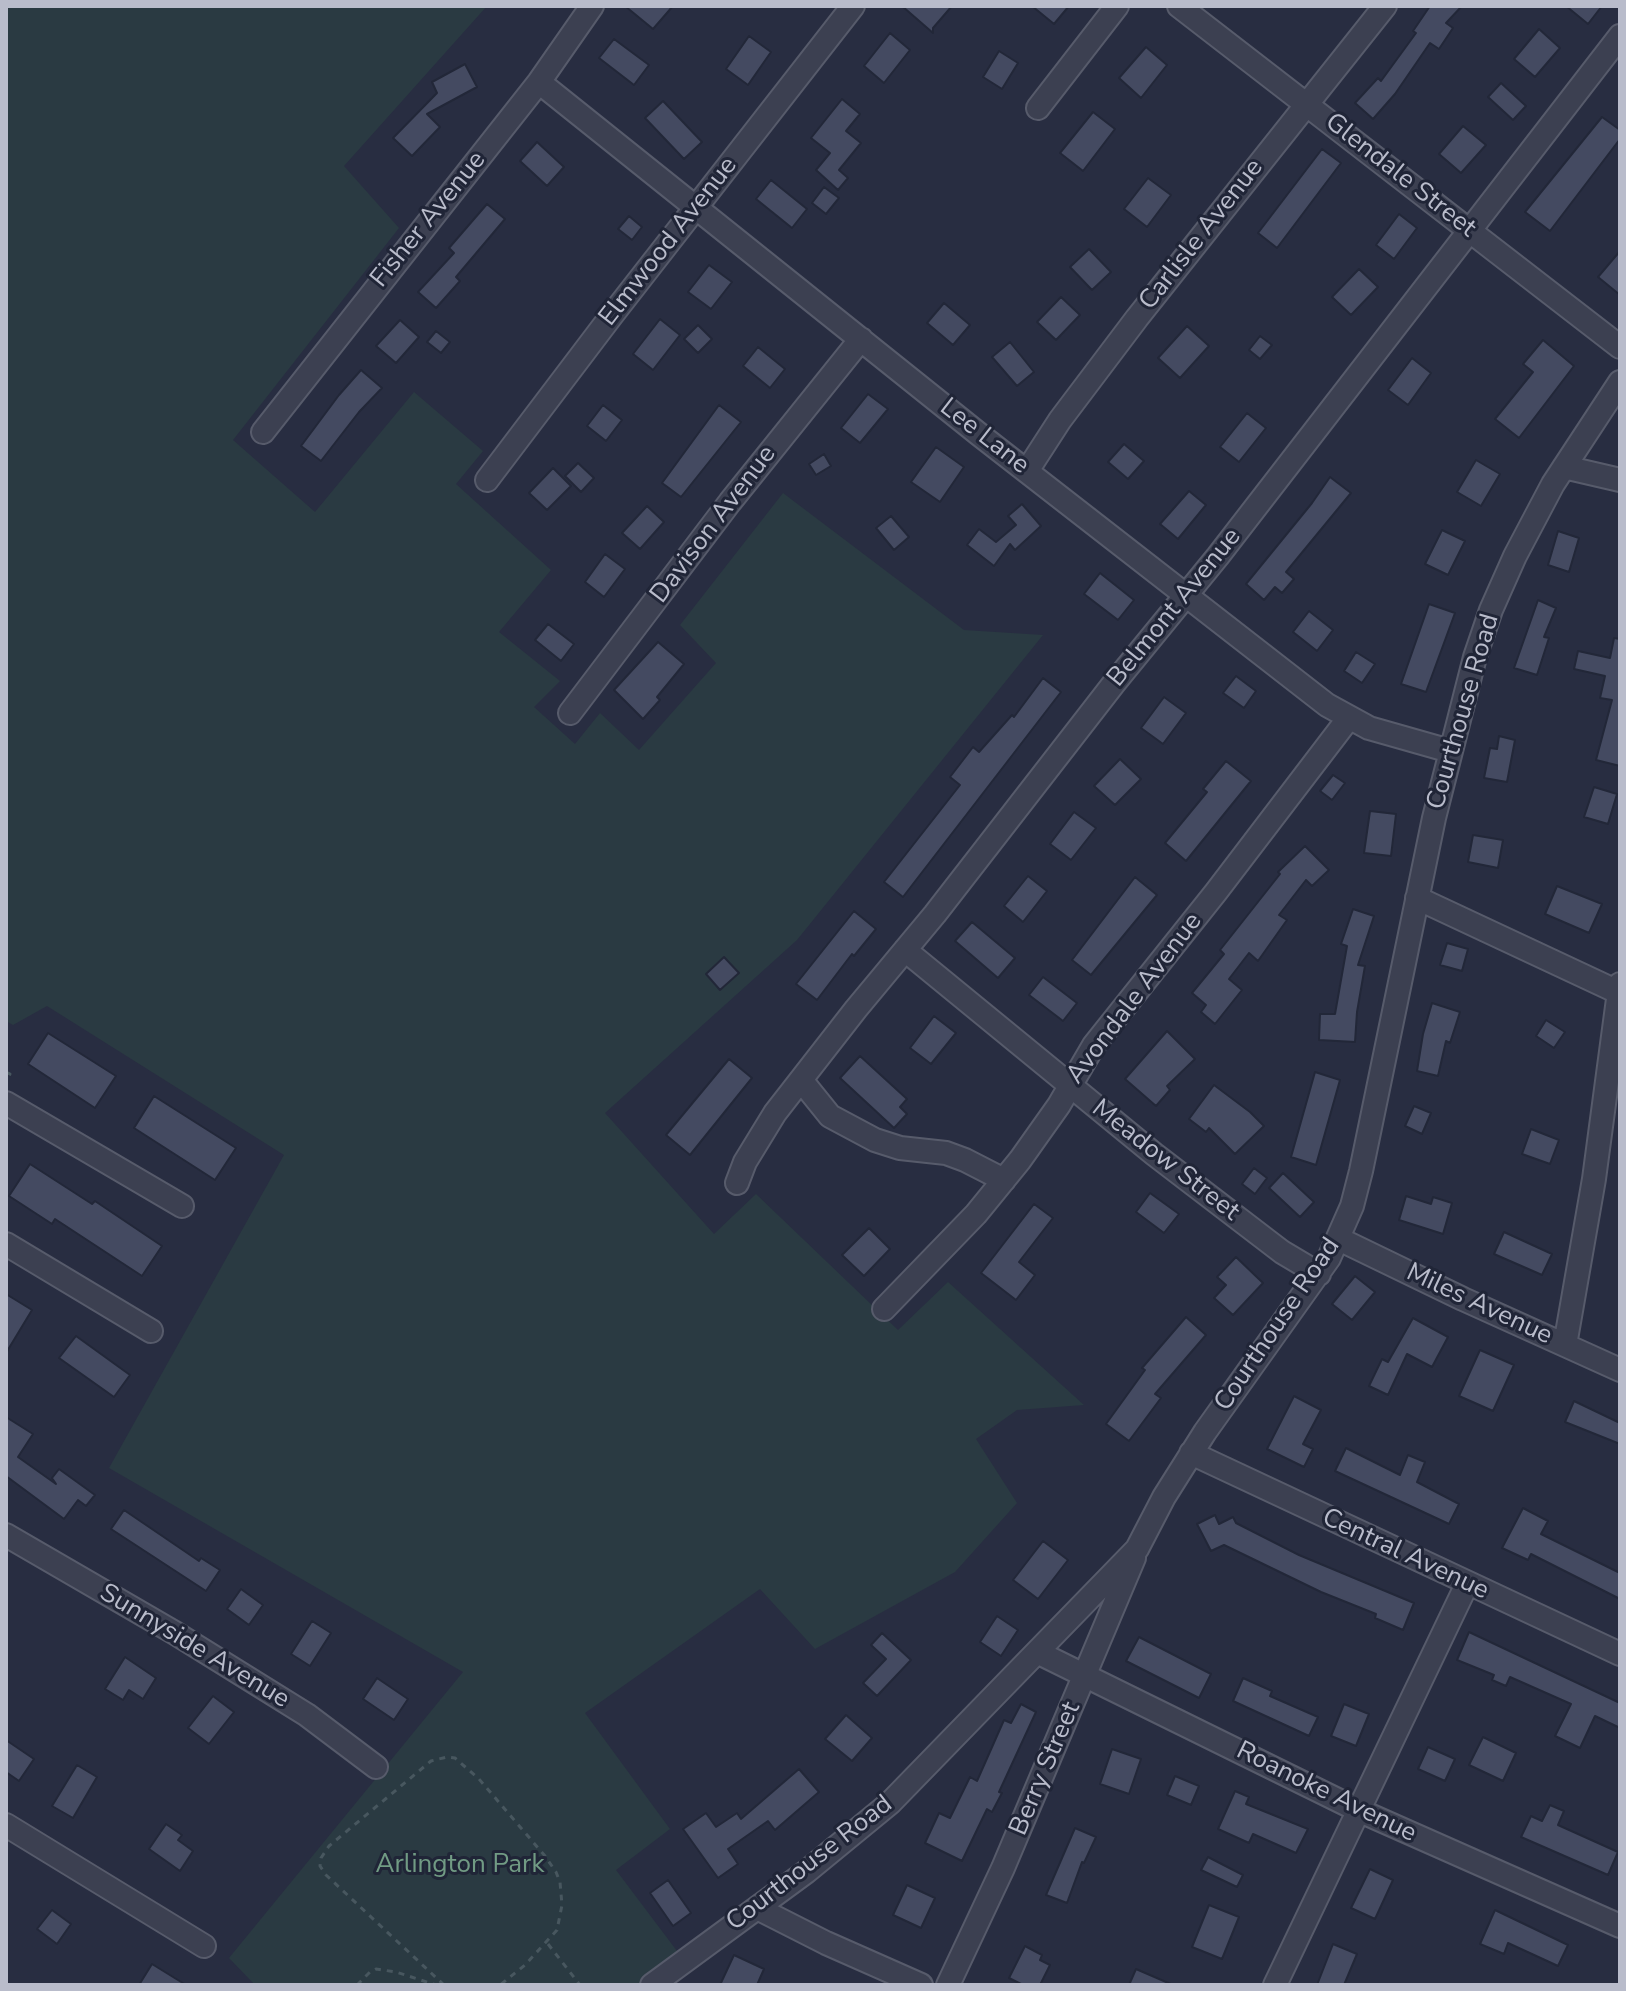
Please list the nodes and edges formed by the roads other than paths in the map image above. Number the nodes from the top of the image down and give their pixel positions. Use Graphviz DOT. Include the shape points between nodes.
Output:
graph roads {
  1 [pos="592,6"];
  2 [pos="853,6"];
  3 [pos="1117,6"];
  4 [pos="1179,6"];
  5 [pos="1385,6"];
  6 [pos="1620,36"];
  7 [pos="539,82"];
  8 [pos="1306,104"];
  9 [pos="1038,108"];
  10 [pos="697,207"];
  11 [pos="1470,231"];
  12 [pos="861,339"];
  13 [pos="1620,347"];
  14 [pos="1620,382"];
  15 [pos="263,432"];
  16 [pos="1564,467"];
  17 [pos="1027,471"];
  18 [pos="487,480"];
  19 [pos="1620,480"];
  20 [pos="1187,596"];
  21 [pos="570,713"];
  22 [pos="1348,719"];
  23 [pos="1450,751"];
  24 [pos="1417,898"];
  25 [pos="905,950"];
  26 [pos="1620,990"];
  27 [pos="801,1080"];
  28 [pos="1069,1087"];
  29 [pos="6,1103"];
  30 [pos="1004,1180"];
  31 [pos="737,1183"];
  32 [pos="182,1206"];
  33 [pos="1339,1239"];
  34 [pos="6,1244"];
  35 [pos="1319,1274"];
  36 [pos="884,1309"];
  37 [pos="151,1331"];
  38 [pos="1565,1345"];
  39 [pos="1620,1370"];
  40 [pos="1191,1453"];
  41 [pos="6,1535"];
  42 [pos="1137,1549"];
  43 [pos="1467,1584"];
  44 [pos="1037,1652"];
  45 [pos="1620,1654"];
  46 [pos="1085,1675"];
  47 [pos="376,1767"];
  48 [pos="1358,1810"];
  49 [pos="6,1825"];
  50 [pos="757,1908"];
  51 [pos="1620,1926"];
  52 [pos="204,1946"];
  53 [pos="652,1985"];
  54 [pos="921,1985"];
  55 [pos="948,1985"];
  56 [pos="1275,1985"];
  1 -- 7 [label="street, Fisher Avenue"];
  2 -- 10 [label="street, Elmwood Avenue"];
  3 -- 9 [label="street"];
  4 -- 8 [label="street, Glendale Street"];
  5 -- 8 [label="street, Carlisle Avenue"];
  6 -- 11 [label="street, Belmont Avenue"];
  7 -- 10 [label="street, Lee Lane"];
  7 -- 15 [label="street, Fisher Avenue"];
  8 -- 11 [label="street, Glendale Street"];
  8 -- 17 [label="street, Carlisle Avenue" via="1137,318"];
  10 -- 12 [label="street, Lee Lane"];
  10 -- 18 [label="street, Elmwood Avenue"];
  11 -- 13 [label="street, Glendale Street"];
  11 -- 20 [label="street, Belmont Avenue"];
  12 -- 17 [label="street, Lee Lane"];
  12 -- 21 [label="street, Davison Avenue" via="747,479"];
  14 -- 16 [label="street, Courthouse Road"];
  16 -- 19 [label="street"];
  16 -- 23 [label="street, Courthouse Road" via="1491,610"];
  17 -- 20 [label="street, Lee Lane"];
  20 -- 22 [label="street, Lee Lane"];
  20 -- 25 [label="street, Belmont Avenue"];
  22 -- 23 [label="street, Lee Lane"];
  22 -- 28 [label="street, Avondale Avenue" via="1094,1045"];
  23 -- 24 [label="street, Courthouse Road"];
  24 -- 26 [label="street"];
  24 -- 33 [label="street, Courthouse Road" via="1361,1171"];
  25 -- 27 [label="street, Belmont Avenue"];
  25 -- 28 [label="street, Meadow Street"];
  26 -- 38 [label="street"];
  27 -- 30 [label="street" via="830,1116 864,1134 900,1148 956,1156"];
  27 -- 31 [label="street, Belmont Avenue" via="759,1138"];
  28 -- 30 [label="street, Avondale Avenue"];
  28 -- 35 [label="street, Meadow Street" via="1282,1252"];
  29 -- 32 [label="street"];
  30 -- 36 [label="street, Avondale Avenue"];
  33 -- 35 [label="street, Courthouse Road"];
  33 -- 38 [label="street, Miles Avenue"];
  34 -- 37 [label="street"];
  35 -- 40 [label="street, Courthouse Road"];
  38 -- 39 [label="street, Miles Avenue"];
  40 -- 42 [label="street, Courthouse Road"];
  40 -- 43 [label="street, Central Avenue"];
  41 -- 47 [label="street, Sunnyside Avenue" via="307,1715"];
  42 -- 44 [label="street, Courthouse Road"];
  42 -- 46 [label="street, Berry Street"];
  43 -- 45 [label="street, Central Avenue"];
  43 -- 48 [label="street"];
  44 -- 46 [label="street, Roanoke Avenue"];
  44 -- 50 [label="street, Courthouse Road" via="890,1803"];
  46 -- 48 [label="street, Roanoke Avenue"];
  46 -- 55 [label="street, Berry Street"];
  48 -- 51 [label="street, Roanoke Avenue"];
  48 -- 56 [label="street"];
  49 -- 52 [label="street"];
  50 -- 53 [label="street, Courthouse Road"];
  50 -- 54 [label="street"];
}
